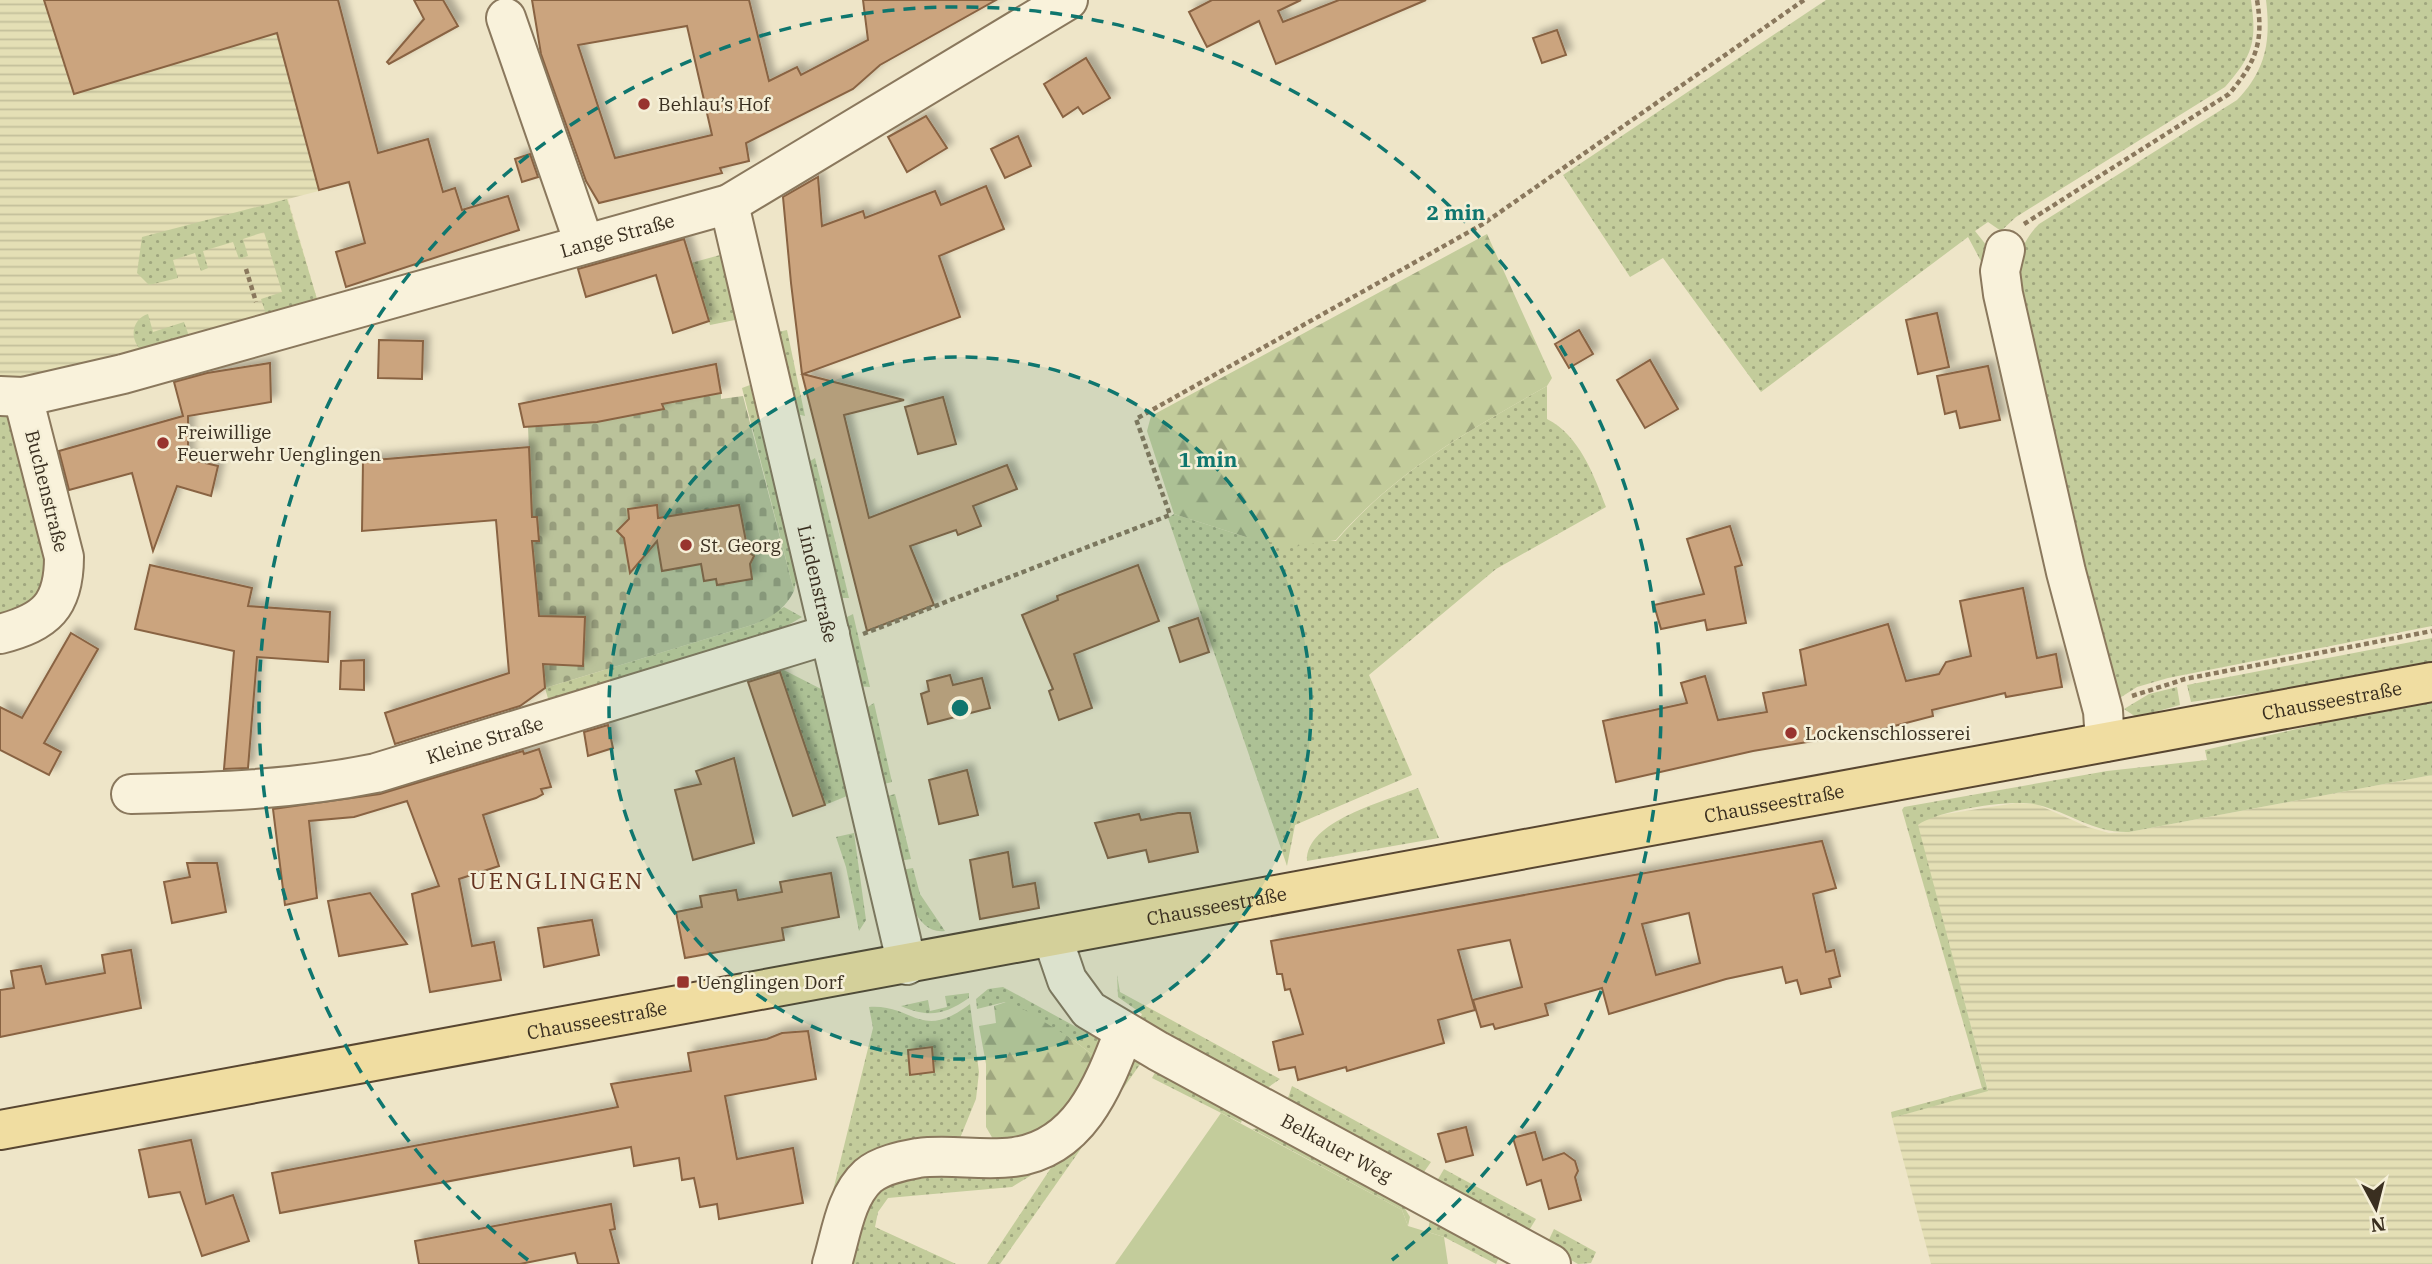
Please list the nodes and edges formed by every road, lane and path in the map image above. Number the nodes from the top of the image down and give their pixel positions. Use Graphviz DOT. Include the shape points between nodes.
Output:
graph roads {
  1 [pos="1068,0"];
  2 [pos="1804,0"];
  3 [pos="2257,0"];
  4 [pos="506,18"];
  5 [pos="729,204"];
  6 [pos="584,243"];
  7 [pos="2005,250"];
  8 [pos="12,396"];
  9 [pos="2432,631"];
  10 [pos="0,634"];
  11 [pos="831,640"];
  12 [pos="2432,682"];
  13 [pos="2104,726"];
  14 [pos="131,794"];
  15 [pos="1053,939"];
  16 [pos="907,965"];
  17 [pos="1124,1032"];
  18 [pos="0,1130"];
  19 [pos="832,1264"];
  20 [pos="1551,1264"];
  1 -- 5 [label="street, Lange Straße"];
  2 -- 11 [label="path" via="1483,224 1136,419 1170,515"];
  3 -- 7 [label="path" via="2260,43 2248,72 2229,94 2017,228"];
  4 -- 6 [label="street"];
  5 -- 6 [label="street, Lange Straße"];
  5 -- 11 [label="street, Lindenstraße"];
  6 -- 8 [label="street, Lange Straße" via="123,374"];
  7 -- 13 [label="street" via="2000,271 2003,294"];
  8 -- 10 [label="street, Buchenstraße" via="64,557 64,583 51,609 34,624"];
  9 -- 13 [label="path" via="2143,690"];
  11 -- 14 [label="street, Kleine Straße" via="376,773 313,786"];
  11 -- 16 [label="street, Lindenstraße"];
  12 -- 13 [label="main road, Chausseestraße"];
  13 -- 15 [label="main road, Chausseestraße"];
  15 -- 16 [label="main road, Chausseestraße"];
  15 -- 17 [label="street, Belkauer Weg" via="1068,980 1089,1010"];
  16 -- 18 [label="main road, Chausseestraße"];
  17 -- 19 [label="street" via="1086,1114 1058,1142 1015,1157 898,1161 869,1175 850,1200"];
  17 -- 20 [label="street, Belkauer Weg"];
}
